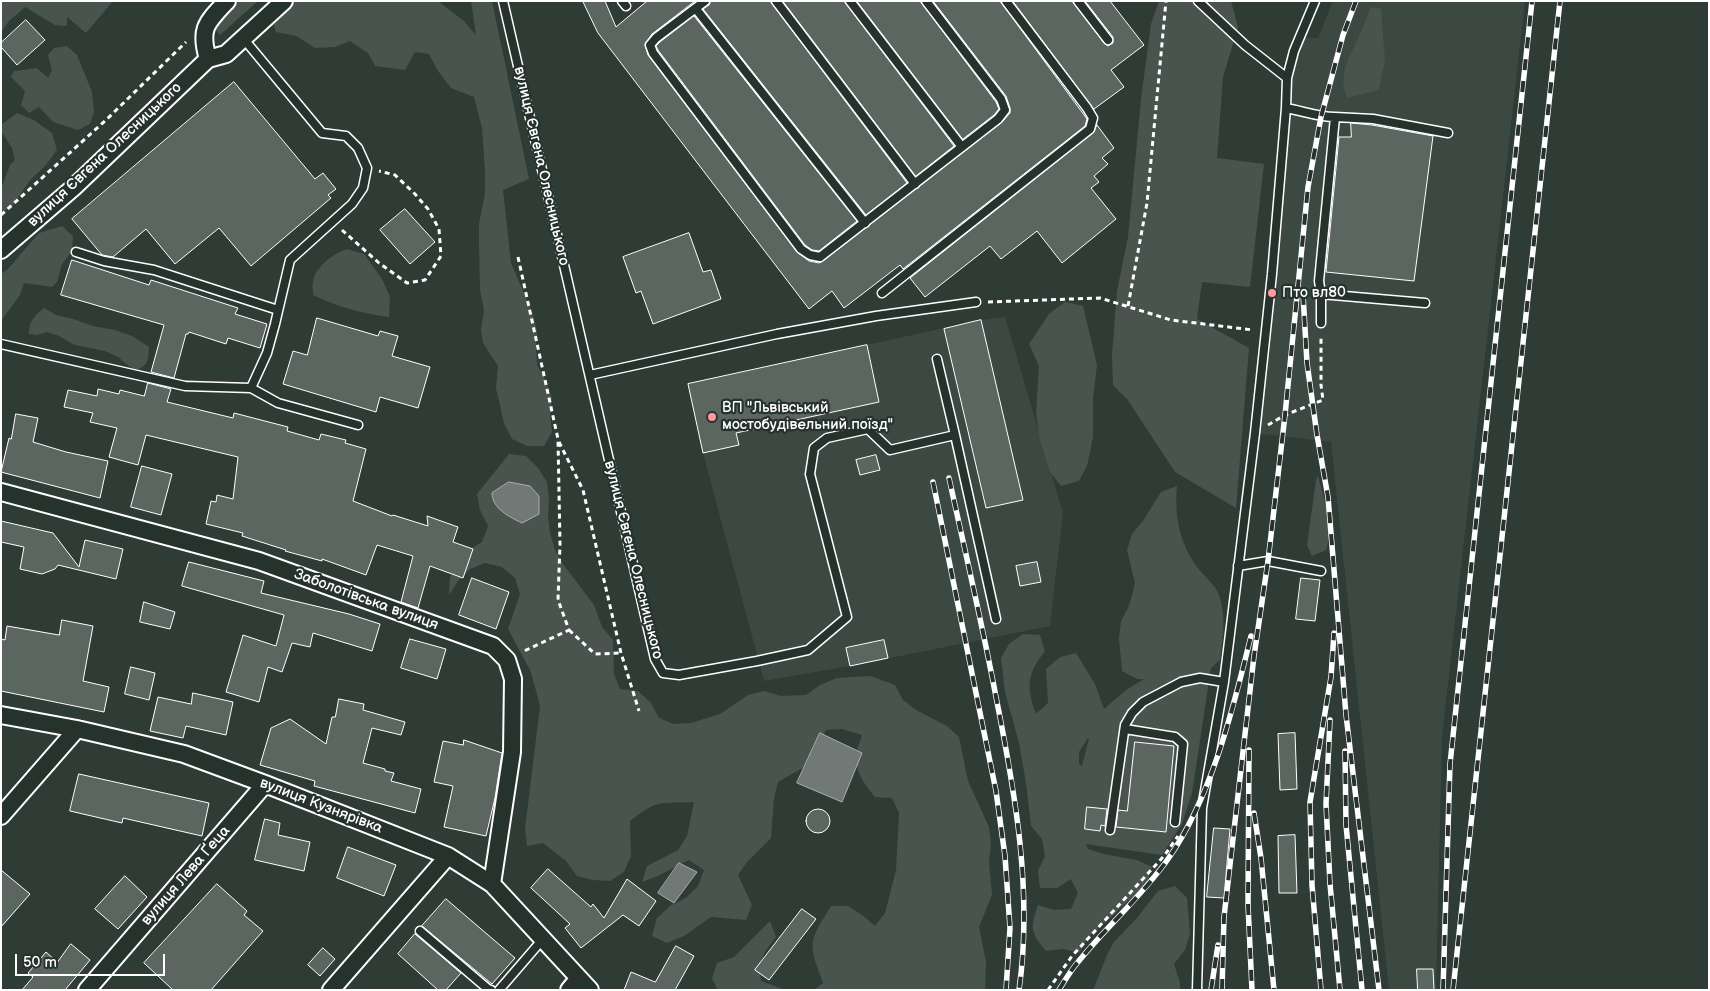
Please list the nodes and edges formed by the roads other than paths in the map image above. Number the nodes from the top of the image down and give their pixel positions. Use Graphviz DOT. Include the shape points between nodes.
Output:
graph roads {
  1 [pos="227,1"];
  2 [pos="284,1"];
  3 [pos="503,1"];
  4 [pos="705,1"];
  5 [pos="776,1"];
  6 [pos="850,1"];
  7 [pos="926,1"];
  8 [pos="1006,1"];
  9 [pos="1078,1"];
  10 [pos="1198,1"];
  11 [pos="1315,1"];
  12 [pos="696,9"];
  13 [pos="243,38"];
  14 [pos="1108,40"];
  15 [pos="208,59"];
  16 [pos="1287,78"];
  17 [pos="1286,108"];
  18 [pos="1336,117"];
  19 [pos="1448,133"];
  20 [pos="962,147"];
  21 [pos="915,184"];
  22 [pos="865,223"];
  23 [pos="1,250"];
  24 [pos="76,252"];
  25 [pos="882,293"];
  26 [pos="1321,294"];
  27 [pos="976,302"];
  28 [pos="1425,303"];
  29 [pos="278,310"];
  30 [pos="1321,324"];
  31 [pos="1,344"];
  32 [pos="937,359"];
  33 [pos="590,375"];
  34 [pos="251,388"];
  35 [pos="358,425"];
  36 [pos="955,435"];
  37 [pos="1,492"];
  38 [pos="1238,566"];
  39 [pos="1321,571"];
  40 [pos="996,619"];
  41 [pos="1224,682"];
  42 [pos="1,715"];
  43 [pos="77,729"];
  44 [pos="1125,729"];
  45 [pos="265,784"];
  46 [pos="1,816"];
  47 [pos="1175,822"];
  48 [pos="1110,830"];
  49 [pos="448,856"];
  50 [pos="492,884"];
  51 [pos="420,931"];
  52 [pos="543,939"];
  53 [pos="579,986"];
  54 [pos="87,990"];
  55 [pos="331,990"];
  56 [pos="491,990"];
  57 [pos="499,990"];
  58 [pos="1197,990"];
  1 -- 15 [label="street" via="208,20 202,42"];
  2 -- 13 [label="street, вулиця Євгена Олесницького"];
  3 -- 33 [label="lane, вулиця Євгена Олесницького"];
  4 -- 12 [label="lane"];
  5 -- 21 [label="lane"];
  6 -- 20 [label="lane"];
  7 -- 20 [label="lane" via="1001,100 1005,110"];
  8 -- 25 [label="lane" via="1087,108 1093,118 1090,129"];
  9 -- 14 [label="lane"];
  10 -- 16 [label="lane" via="1245,45"];
  11 -- 16 [label="lane" via="1294,51"];
  12 -- 22 [label="lane"];
  12 -- 22 [label="lane" via="656,38 650,45 652,53 801,249 820,257"];
  13 -- 15 [label="street, вулиця Євгена Олесницького" via="226,54"];
  13 -- 29 [label="lane" via="322,134 346,136 358,148 366,168 362,188 352,204 290,260"];
  15 -- 23 [label="street, вулиця Євгена Олесницького" via="72,188"];
  16 -- 17 [label="lane"];
  17 -- 18 [label="lane" via="1321,117"];
  17 -- 38 [label="lane" via="1266,332"];
  18 -- 19 [label="lane" via="1373,119"];
  18 -- 26 [label="lane" via="1319,281"];
  20 -- 21 [label="lane"];
  21 -- 22 [label="lane"];
  24 -- 29 [label="lane" via="154,270"];
  26 -- 28 [label="lane"];
  26 -- 30 [label="lane"];
  27 -- 33 [label="lane" via="777,334"];
  29 -- 34 [label="lane" via="266,353"];
  31 -- 34 [label="lane" via="185,386"];
  32 -- 36 [label="lane"];
  33 -- 36 [label="lane, вулиця Євгена Олесницького" via="655,659 663,672 679,675 808,650 847,617 810,474 814,448 827,438 868,429 890,450"];
  34 -- 35 [label="lane" via="278,403"];
  36 -- 40 [label="lane"];
  37 -- 50 [label="street, Заболотівська вулиця" via="259,561 493,646 507,660 513,678 512,752"];
  38 -- 39 [label="lane" via="1268,561"];
  38 -- 41 [label="lane"];
  41 -- 44 [label="lane" via="1200,678 1181,682 1143,702 1132,713"];
  41 -- 58 [label="lane" via="1202,808"];
  42 -- 43 [label="street, вулиця Кузнярівка"];
  43 -- 45 [label="street, вулиця Кузнярівка" via="184,754"];
  43 -- 46 [label="street"];
  44 -- 47 [label="lane" via="1175,736 1183,744"];
  44 -- 48 [label="lane"];
  45 -- 49 [label="street, вулиця Кузнярівка"];
  45 -- 54 [label="street, вулиця Лева Ґеца"];
  49 -- 50 [label="street, вулиця Кузнярівка"];
  49 -- 55 [label="street"];
  50 -- 52 [label="street, вулиця Кузнярівка"];
  51 -- 56 [label="lane"];
  52 -- 53 [label="street, вулиця Кузнярівка"];
  52 -- 57 [label="lane"];
}
